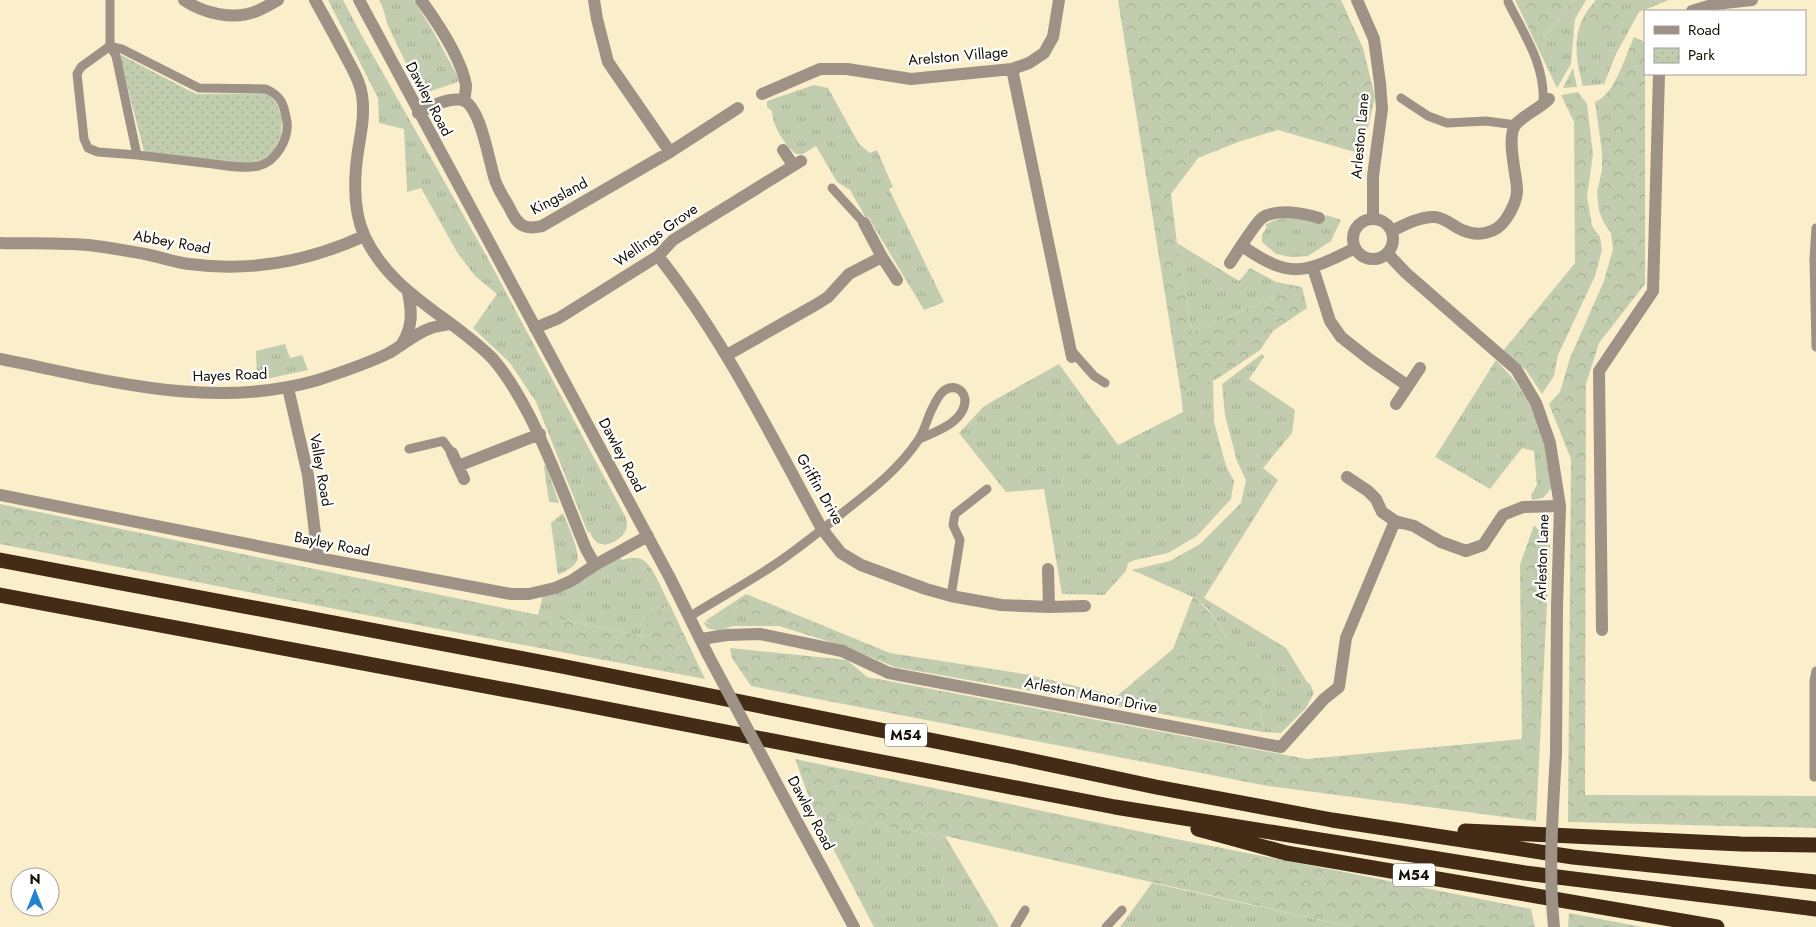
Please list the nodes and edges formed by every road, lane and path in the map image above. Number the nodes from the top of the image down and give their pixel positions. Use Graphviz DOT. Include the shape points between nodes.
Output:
graph roads {
  1 [pos="110,0"];
  2 [pos="184,0"];
  3 [pos="278,0"];
  4 [pos="315,0"];
  5 [pos="359,0"];
  6 [pos="421,0"];
  7 [pos="594,0"];
  8 [pos="1059,0"];
  9 [pos="1357,0"];
  10 [pos="1752,0"];
  11 [pos="1508,2"];
  12 [pos="1695,10"];
  13 [pos="110,46"];
  14 [pos="1012,69"];
  15 [pos="1659,75"];
  16 [pos="762,94"];
  17 [pos="1401,98"];
  18 [pos="464,100"];
  19 [pos="1546,102"];
  20 [pos="738,108"];
  21 [pos="418,113"];
  22 [pos="1516,124"];
  23 [pos="783,150"];
  24 [pos="670,152"];
  25 [pos="137,155"];
  26 [pos="832,188"];
  27 [pos="1319,218"];
  28 [pos="1373,219"];
  29 [pos="864,223"];
  30 [pos="1816,228"];
  31 [pos="1392,231"];
  32 [pos="364,236"];
  33 [pos="0,243"];
  34 [pos="1242,246"];
  35 [pos="1355,248"];
  36 [pos="1387,253"];
  37 [pos="658,256"];
  38 [pos="882,257"];
  39 [pos="1230,263"];
  40 [pos="1313,268"];
  41 [pos="897,280"];
  42 [pos="1816,291"];
  43 [pos="408,292"];
  44 [pos="450,324"];
  45 [pos="535,328"];
  46 [pos="400,346"];
  47 [pos="1816,347"];
  48 [pos="1071,353"];
  49 [pos="727,355"];
  50 [pos="0,359"];
  51 [pos="1420,368"];
  52 [pos="1105,383"];
  53 [pos="1408,386"];
  54 [pos="288,388"];
  55 [pos="1396,404"];
  56 [pos="540,434"];
  57 [pos="919,439"];
  58 [pos="409,449"];
  59 [pos="452,453"];
  60 [pos="458,466"];
  61 [pos="1348,477"];
  62 [pos="464,480"];
  63 [pos="987,489"];
  64 [pos="0,495"];
  65 [pos="1560,506"];
  66 [pos="1395,521"];
  67 [pos="822,529"];
  68 [pos="648,536"];
  69 [pos="318,558"];
  70 [pos="0,560"];
  71 [pos="595,566"];
  72 [pos="1048,570"];
  73 [pos="0,595"];
  74 [pos="951,596"];
  75 [pos="1085,606"];
  76 [pos="1049,607"];
  77 [pos="690,617"];
  78 [pos="1602,630"];
  79 [pos="701,639"];
  80 [pos="1816,671"];
  81 [pos="1815,681"];
  82 [pos="1815,712"];
  83 [pos="1815,744"];
  84 [pos="1816,777"];
  85 [pos="1115,807"];
  86 [pos="1332,820"];
  87 [pos="1816,845"];
  88 [pos="1816,882"];
  89 [pos="1816,909"];
  90 [pos="1025,910"];
  91 [pos="1122,910"];
  92 [pos="854,927"];
  93 [pos="1015,927"];
  94 [pos="1106,927"];
  95 [pos="1554,927"];
  96 [pos="1717,927"];
  1 -- 13 [label="lane"];
  2 -- 3 [label="street" via="198,9 243,16"];
  4 -- 32 [label="street" via="358,78 362,93 363,129 356,186 359,221"];
  5 -- 21 [label="street, Dawley Road"];
  6 -- 18 [label="street, Dawley Road" via="447,40 464,76"];
  7 -- 24 [label="street" via="608,62"];
  8 -- 14 [label="street, Arelston Village" via="1053,37 1044,53"];
  9 -- 28 [label="street, Arleston Lane" via="1374,39 1382,109 1373,176"];
  10 -- 12 [label="street"];
  11 -- 19 [label="lane" via="1538,61"];
  13 -- 25 [label="lane" via="116,56"];
  13 -- 25 [label="lane" via="81,67 78,74 84,139 88,148 98,152"];
  13 -- 25 [label="lane" via="199,88 266,89 281,98 285,108 288,129 280,148 273,158 259,166"];
  14 -- 16 [label="street, Arelston Village" via="911,79 847,69 820,69"];
  14 -- 48 [label="street"];
  15 -- 78 [label="street" via="1653,291 1600,371"];
  17 -- 22 [label="lane" via="1428,116 1447,123 1486,120"];
  18 -- 21 [label="street" via="449,101"];
  18 -- 24 [label="street, Kingsland" via="477,117 496,182 514,218 532,228 542,226"];
  19 -- 22 [label="street"];
  20 -- 24 [label="street, Kingsland"];
  21 -- 45 [label="street, Dawley Road"];
  22 -- 31 [label="street" via="1511,138 1517,192 1501,226 1493,232 1472,233 1443,218 1432,217"];
  23 -- 37 [label="street, Wellings Grove" via="797,163 673,240"];
  26 -- 29 [label="lane"];
  27 -- 34 [label="street" via="1285,212 1260,218"];
  28 -- 31 [label="street" via="1384,222"];
  28 -- 35 [label="street" via="1358,226 1353,236"];
  29 -- 38 [label="street"];
  30 -- 42 [label="lane"];
  31 -- 36 [label="street" via="1393,243"];
  32 -- 33 [label="street, Abbey Road" via="301,258 249,267 188,264 92,246"];
  32 -- 43 [label="street"];
  34 -- 39 [label="street"];
  34 -- 40 [label="street" via="1280,267"];
  35 -- 36 [label="street" via="1370,259"];
  35 -- 40 [label="street"];
  36 -- 65 [label="street, Arleston Lane" via="1516,369 1536,403 1550,443"];
  37 -- 45 [label="street, Wellings Grove" via="559,318"];
  37 -- 49 [label="street, Griffin Drive"];
  38 -- 41 [label="street"];
  38 -- 49 [label="street" via="849,274 817,304"];
  40 -- 53 [label="street" via="1330,321 1341,337"];
  42 -- 47 [label="lane"];
  43 -- 44 [label="street"];
  43 -- 46 [label="street" via="411,324"];
  44 -- 46 [label="street, Hayes Road" via="432,328"];
  44 -- 56 [label="street" via="493,360 512,385"];
  45 -- 68 [label="street, Dawley Road"];
  46 -- 54 [label="street, Hayes Road" via="347,371"];
  48 -- 52 [label="lane"];
  49 -- 67 [label="street, Griffin Drive"];
  50 -- 54 [label="street, Hayes Road" via="160,390 207,394"];
  51 -- 53 [label="street"];
  53 -- 55 [label="street"];
  54 -- 69 [label="street, Valley Road" via="308,475"];
  56 -- 60 [label="street"];
  56 -- 71 [label="street"];
  57 -- 57 [label="lane" via="944,390 960,390 965,401 960,414 941,430"];
  57 -- 67 [label="lane" via="887,479"];
  58 -- 59 [label="lane" via="444,441"];
  59 -- 60 [label="street"];
  60 -- 62 [label="street"];
  61 -- 66 [label="street" via="1368,490 1382,512"];
  63 -- 74 [label="lane" via="955,514 953,525 960,540"];
  64 -- 69 [label="street, Bayley Road"];
  65 -- 66 [label="street" via="1523,507 1503,515 1483,545 1466,551 1441,542 1414,526"];
  65 -- 95 [label="street, Arleston Lane, bridge" via="1552,850"];
  66 -- 79 [label="street, Arleston Manor Drive" via="1346,638 1339,687 1281,747 889,673 842,650 760,634"];
  67 -- 74 [label="street, Griffin Drive" via="841,553 862,564"];
  67 -- 77 [label="lane" via="779,562"];
  68 -- 71 [label="street, Bayley Road"];
  68 -- 77 [label="street, Dawley Road"];
  69 -- 71 [label="street, Bayley Road" via="511,594 553,589"];
  70 -- 86 [label="highway, M54" via="556,665 1156,788"];
  72 -- 76 [label="street"];
  73 -- 85 [label="highway, M54"];
  74 -- 76 [label="street, Griffin Drive" via="1001,605"];
  75 -- 76 [label="street, Griffin Drive"];
  77 -- 79 [label="street, Dawley Road"];
  79 -- 92 [label="street, Dawley Road, bridge"];
  80 -- 81 [label="lane"];
  81 -- 82 [label="lane"];
  82 -- 83 [label="lane"];
  83 -- 84 [label="lane"];
  85 -- 89 [label="highway, M54" via="1526,873"];
  85 -- 96 [label="highway, M54" via="1286,852"];
  86 -- 87 [label="highway" via="1510,834"];
  86 -- 88 [label="highway, M54" via="1573,858"];
  90 -- 93 [label="lane"];
  91 -- 94 [label="lane"];
}
